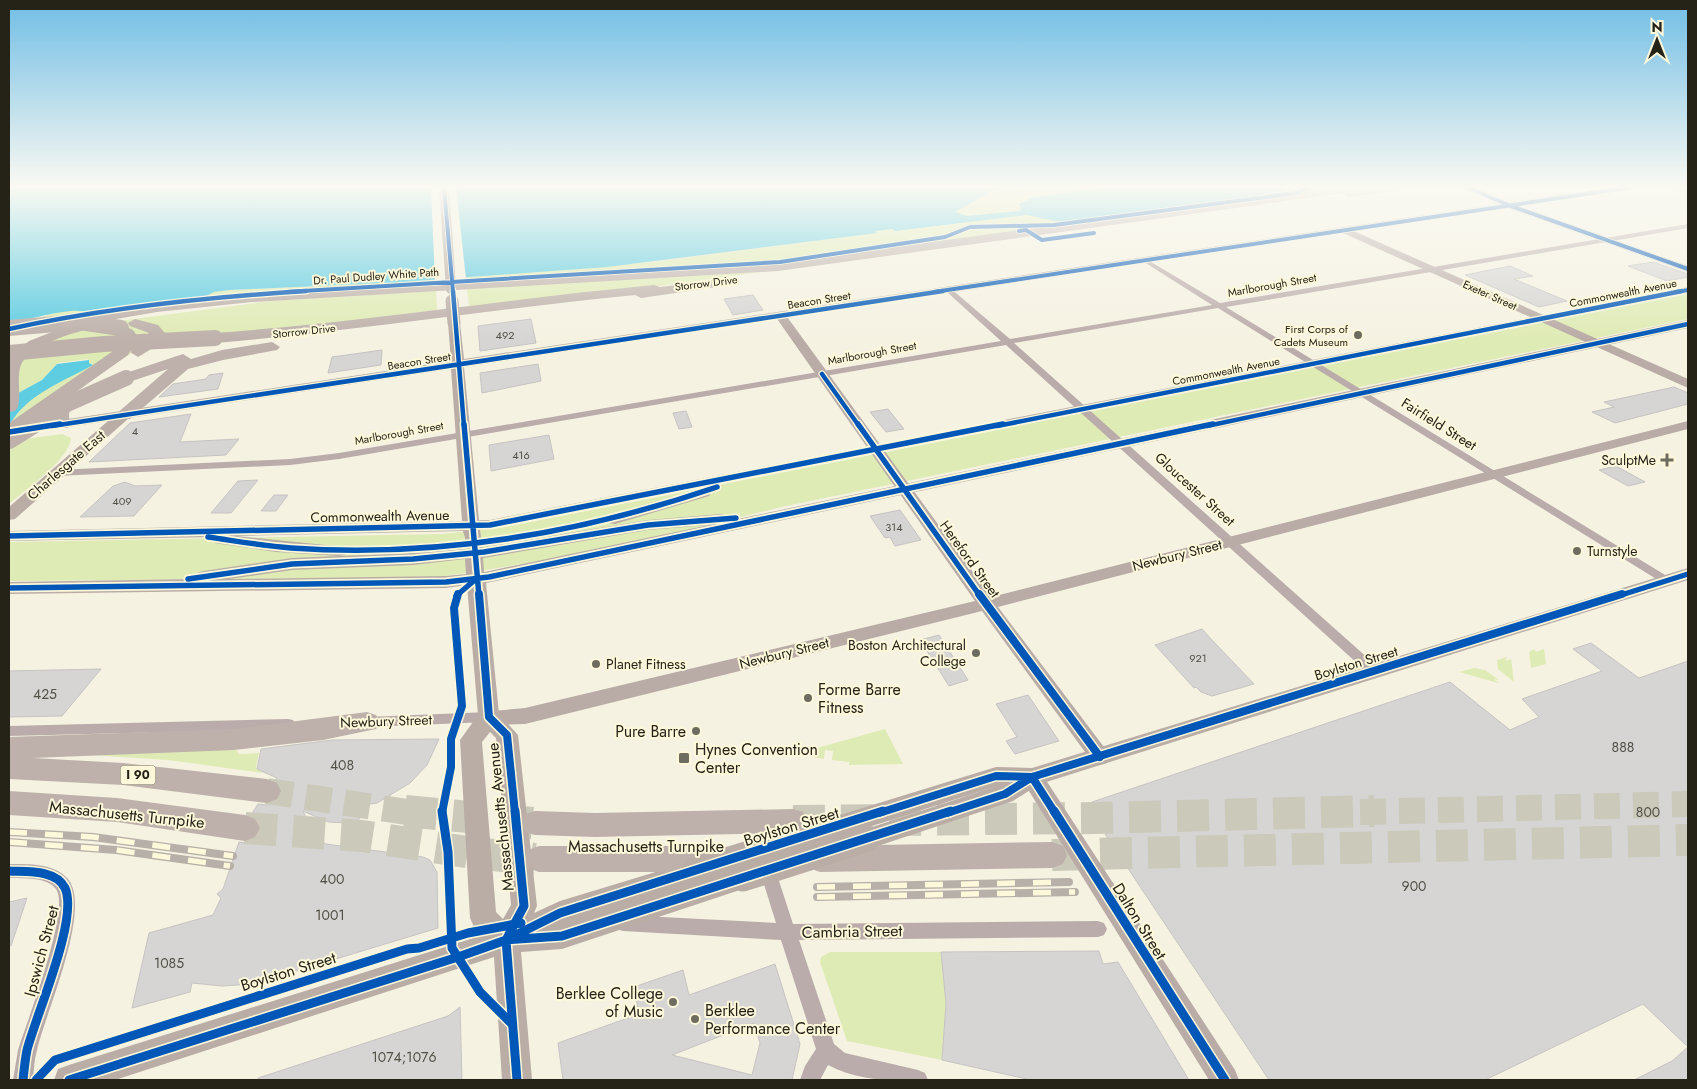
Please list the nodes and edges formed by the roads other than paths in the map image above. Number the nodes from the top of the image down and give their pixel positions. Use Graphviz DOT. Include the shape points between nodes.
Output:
graph roads {
  1 [pos="448,238"];
  2 [pos="997,238"];
  3 [pos="1033,238"];
  4 [pos="1301,238"];
  5 [pos="1361,238"];
  6 [pos="1600,238"];
  7 [pos="1619,238"];
  8 [pos="1606,240"];
  9 [pos="1146,261"];
  10 [pos="1688,268"];
  11 [pos="1434,270"];
  12 [pos="650,276"];
  13 [pos="742,278"];
  14 [pos="950,290"];
  15 [pos="1688,290"];
  16 [pos="297,295"];
  17 [pos="452,301"];
  18 [pos="1220,306"];
  19 [pos="781,316"];
  20 [pos="1543,319"];
  21 [pos="101,322"];
  22 [pos="1688,324"];
  23 [pos="128,326"];
  24 [pos="9,328"];
  25 [pos="9,334"];
  26 [pos="330,337"];
  27 [pos="1008,342"];
  28 [pos="1597,343"];
  29 [pos="9,352"];
  30 [pos="1313,364"];
  31 [pos="458,365"];
  32 [pos="822,374"];
  33 [pos="1688,384"];
  34 [pos="1360,393"];
  35 [pos="9,407"];
  36 [pos="1083,409"];
  37 [pos="124,415"];
  38 [pos="62,424"];
  39 [pos="1688,425"];
  40 [pos="10,433"];
  41 [pos="465,435"];
  42 [pos="1121,443"];
  43 [pos="90,444"];
  44 [pos="877,450"];
  45 [pos="767,472"];
  46 [pos="57,473"];
  47 [pos="1493,474"];
  48 [pos="904,488"];
  49 [pos="797,511"];
  50 [pos="9,516"];
  51 [pos="138,534"];
  52 [pos="9,536"];
  53 [pos="473,541"];
  54 [pos="1231,541"];
  55 [pos="1688,574"];
  56 [pos="476,579"];
  57 [pos="1666,581"];
  58 [pos="128,586"];
  59 [pos="9,588"];
  60 [pos="986,604"];
  61 [pos="1374,671"];
  62 [pos="490,718"];
  63 [pos="367,722"];
  64 [pos="9,730"];
  65 [pos="9,748"];
  66 [pos="1100,757"];
  67 [pos="9,768"];
  68 [pos="1032,777"];
  69 [pos="268,791"];
  70 [pos="9,803"];
  71 [pos="536,823"];
  72 [pos="245,828"];
  73 [pos="792,831"];
  74 [pos="1052,855"];
  75 [pos="539,859"];
  76 [pos="9,871"];
  77 [pos="771,881"];
  78 [pos="606,922"];
  79 [pos="1098,929"];
  80 [pos="788,932"];
  81 [pos="506,940"];
  82 [pos="826,1050"];
  83 [pos="23,1080"];
  84 [pos="69,1080"];
  85 [pos="516,1080"];
  86 [pos="810,1080"];
  87 [pos="918,1080"];
  88 [pos="1225,1080"];
  1 -- 17 [label="main road, bridge"];
  2 -- 12 [label="highway, Storrow Drive" via="808,264"];
  3 -- 13 [label="highway, Storrow Drive"];
  4 -- 9 [label="main road, Beacon Street"];
  5 -- 11 [label="main road, Exeter Street"];
  6 -- 8 [label="main road"];
  7 -- 8 [label="street, Marlborough Street"];
  8 -- 10 [label="main road"];
  8 -- 11 [label="street, Marlborough Street"];
  9 -- 14 [label="main road, Beacon Street"];
  9 -- 18 [label="street, Fairfield Street"];
  11 -- 18 [label="street, Marlborough Street"];
  11 -- 20 [label="main road, Exeter Street"];
  12 -- 16 [label="highway, Storrow Drive"];
  12 -- 17 [label="highway" via="489,303"];
  13 -- 26 [label="highway"];
  13 -- 29 [label="highway, Storrow Drive, bridge" via="303,331"];
  14 -- 19 [label="main road, Beacon Street"];
  14 -- 27 [label="street, Gloucester Street"];
  15 -- 20 [label="main road, Commonwealth Avenue"];
  16 -- 21 [label="highway"];
  16 -- 25 [label="highway, Storrow Drive" via="150,309"];
  17 -- 31 [label="main road, bridge"];
  18 -- 27 [label="street, Marlborough Street"];
  18 -- 30 [label="street, Fairfield Street"];
  19 -- 31 [label="main road, Beacon Street"];
  19 -- 32 [label="main road, Hereford Street"];
  20 -- 28 [label="main road, Exeter Street"];
  20 -- 30 [label="main road, Commonwealth Avenue"];
  21 -- 29 [label="highway" via="57,330"];
  21 -- 35 [label="highway" via="67,330 33,345 15,360"];
  22 -- 28 [label="main road"];
  23 -- 24 [label="highway, bridge" via="49,323"];
  23 -- 38 [label="highway" via="156,330 155,340 64,403 58,415"];
  23 -- 40 [label="highway" via="127,346 119,354"];
  26 -- 37 [label="highway" via="233,353 184,365"];
  26 -- 40 [label="highway, bridge" via="218,351 175,362 126,378 65,404"];
  27 -- 32 [label="street, Marlborough Street"];
  27 -- 36 [label="street, Gloucester Street"];
  28 -- 33 [label="main road, Exeter Street"];
  28 -- 34 [label="main road"];
  30 -- 34 [label="street, Fairfield Street"];
  30 -- 36 [label="main road, Commonwealth Avenue"];
  31 -- 37 [label="main road, Beacon Street"];
  31 -- 41 [label="main road"];
  32 -- 41 [label="street, Marlborough Street"];
  32 -- 44 [label="main road, Hereford Street"];
  34 -- 42 [label="main road"];
  34 -- 47 [label="street, Fairfield Street"];
  36 -- 42 [label="street, Gloucester Street"];
  36 -- 44 [label="main road, Commonwealth Avenue"];
  37 -- 38 [label="main road, Beacon Street"];
  37 -- 43 [label="main road, Charlesgate East"];
  38 -- 40 [label="main road, Beacon Street"];
  38 -- 43 [label="main road" via="85,428 91,433"];
  39 -- 47 [label="main road, Newbury Street"];
  41 -- 46 [label="street, Marlborough Street" via="316,460"];
  41 -- 53 [label="main road"];
  42 -- 48 [label="main road"];
  42 -- 54 [label="street, Gloucester Street"];
  43 -- 46 [label="main road, Charlesgate East"];
  44 -- 45 [label="main road, Commonwealth Avenue"];
  44 -- 48 [label="main road, Hereford Street"];
  45 -- 51 [label="main road, Commonwealth Avenue" via="672,504 608,521 540,535 460,545 324,550"];
  45 -- 53 [label="main road, Commonwealth Avenue" via="503,523"];
  46 -- 50 [label="main road, Charlesgate East"];
  47 -- 54 [label="main road, Newbury Street"];
  47 -- 57 [label="street, Fairfield Street"];
  48 -- 49 [label="main road"];
  48 -- 60 [label="main road, Hereford Street"];
  49 -- 56 [label="main road"];
  49 -- 58 [label="main road" via="648,525 478,553 292,564"];
  51 -- 52 [label="main road, Commonwealth Avenue"];
  51 -- 53 [label="main road, Commonwealth Avenue" via="237,530"];
  53 -- 56 [label="main road"];
  54 -- 60 [label="main road, Newbury Street"];
  54 -- 61 [label="street, Gloucester Street"];
  55 -- 57 [label="main road, Boylston Street"];
  56 -- 58 [label="main road"];
  56 -- 62 [label="main road"];
  57 -- 61 [label="main road, Boylston Street"];
  58 -- 59 [label="main road"];
  60 -- 62 [label="main road, Newbury Street" via="525,716"];
  60 -- 66 [label="main road, Hereford Street"];
  61 -- 66 [label="main road, Boylston Street"];
  62 -- 63 [label="street, Newbury Street"];
  62 -- 81 [label="main road, Massachusetts Avenue" via="507,735 524,906"];
  62 -- 81 [label="main road, Massachusetts Avenue" via="471,740 482,908 483,918"];
  63 -- 64 [label="street, Newbury Street"];
  63 -- 65 [label="highway" via="317,731 202,742"];
  66 -- 68 [label="main road, Boylston Street"];
  67 -- 69 [label="highway, I 90" via="123,774"];
  68 -- 73 [label="main road, Boylston Street" via="996,776"];
  68 -- 78 [label="main road, Boylston Street, bridge" via="1005,794"];
  68 -- 88 [label="main road, Dalton Street"];
  70 -- 72 [label="highway, Massachusetts Turnpike" via="117,810"];
  71 -- 73 [label="highway, Massachusetts Turnpike" via="664,824"];
  73 -- 81 [label="main road, Boylston Street, bridge" via="664,880 560,913"];
  74 -- 75 [label="highway, Massachusetts Turnpike"];
  76 -- 83 [label="street, Ipswich Street" via="52,877 66,888 68,897 66,921 27,1051"];
  77 -- 80 [label="street"];
  78 -- 80 [label="street, Cambria Street"];
  78 -- 81 [label="main road, Boylston Street" via="562,936"];
  79 -- 80 [label="street, Cambria Street"];
  80 -- 82 [label="street"];
  81 -- 84 [label="main road, Boylston Street"];
  81 -- 85 [label="main road"];
  82 -- 86 [label="street"];
  82 -- 87 [label="street" via="842,1062"];
}
